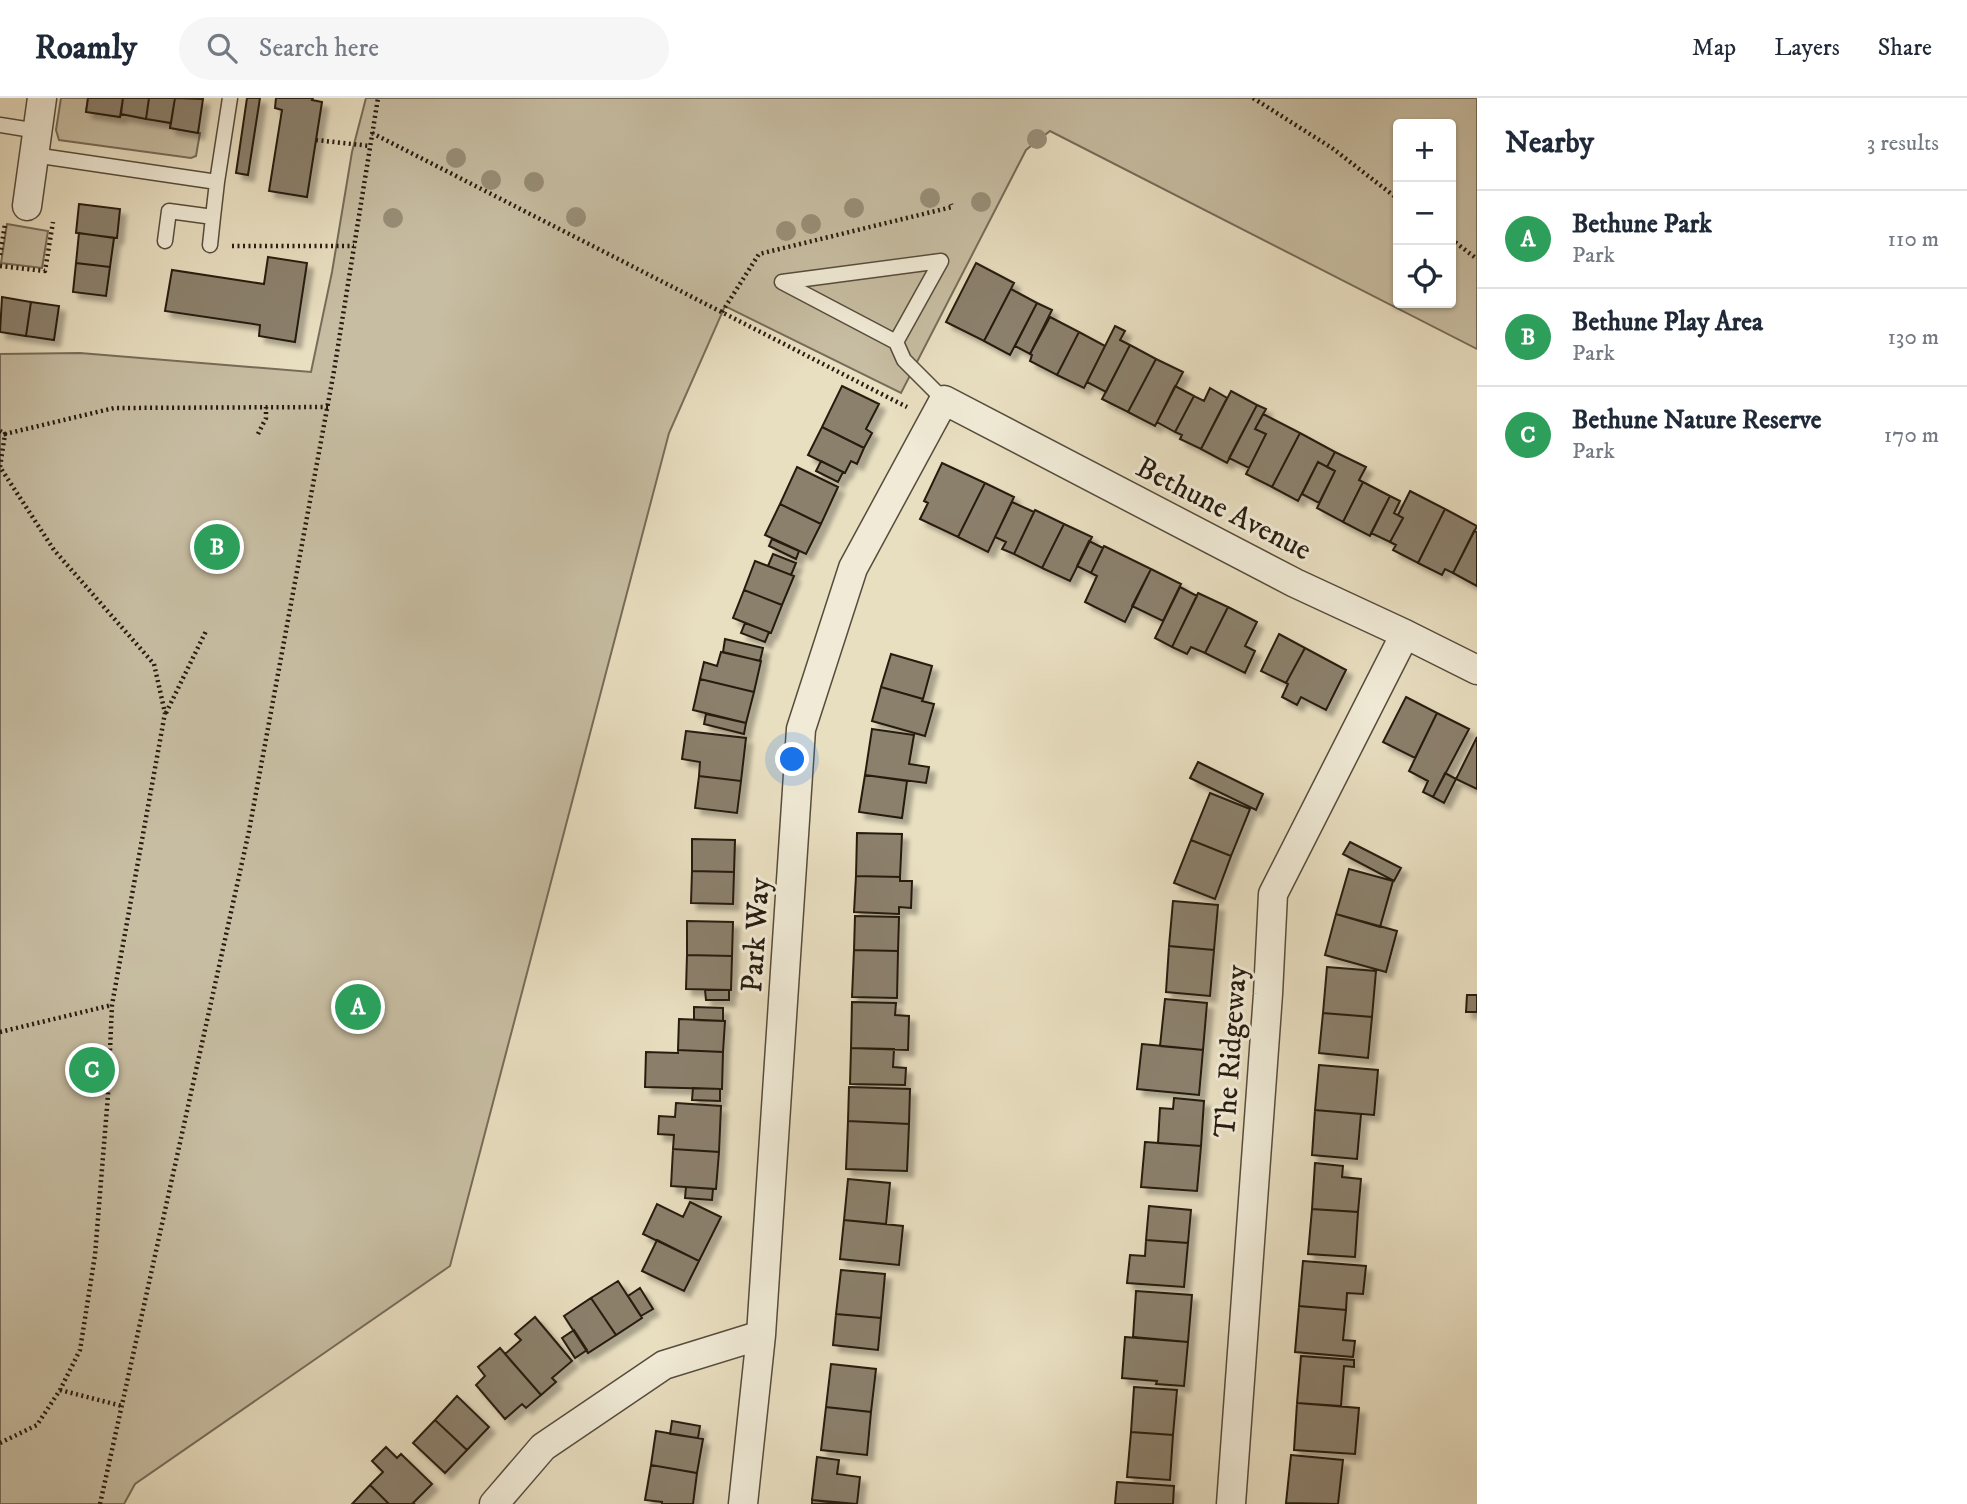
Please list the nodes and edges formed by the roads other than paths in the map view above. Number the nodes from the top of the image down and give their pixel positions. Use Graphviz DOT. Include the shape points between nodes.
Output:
graph roads {
  1 [pos="42,98"];
  2 [pos="230,98"];
  3 [pos="0,125"];
  4 [pos="36,143"];
  5 [pos="217,182"];
  6 [pos="27,206"];
  7 [pos="213,217"];
  8 [pos="165,241"];
  9 [pos="210,245"];
  10 [pos="896,342"];
  11 [pos="938,410"];
  12 [pos="1405,634"];
  13 [pos="1477,670"];
  14 [pos="761,1335"];
  15 [pos="494,1504"];
  16 [pos="743,1504"];
  17 [pos="1231,1504"];
  1 -- 4 [label="street"];
  2 -- 5 [label="lane"];
  3 -- 4 [label="lane"];
  4 -- 5 [label="lane"];
  4 -- 6 [label="street"];
  5 -- 7 [label="lane"];
  7 -- 8 [label="lane" via="169,211"];
  7 -- 9 [label="lane"];
  10 -- 10 [label="lane" via="941,261 782,282 805,294"];
  10 -- 11 [label="lane"];
  11 -- 12 [label="street, Bethune Avenue"];
  11 -- 14 [label="street, Park Way" via="853,568 801,729"];
  12 -- 13 [label="street, Bethune Avenue"];
  12 -- 17 [label="street, The Ridgeway" via="1273,894"];
  14 -- 15 [label="street" via="664,1365 543,1447"];
  14 -- 16 [label="street, Park Way"];
}
